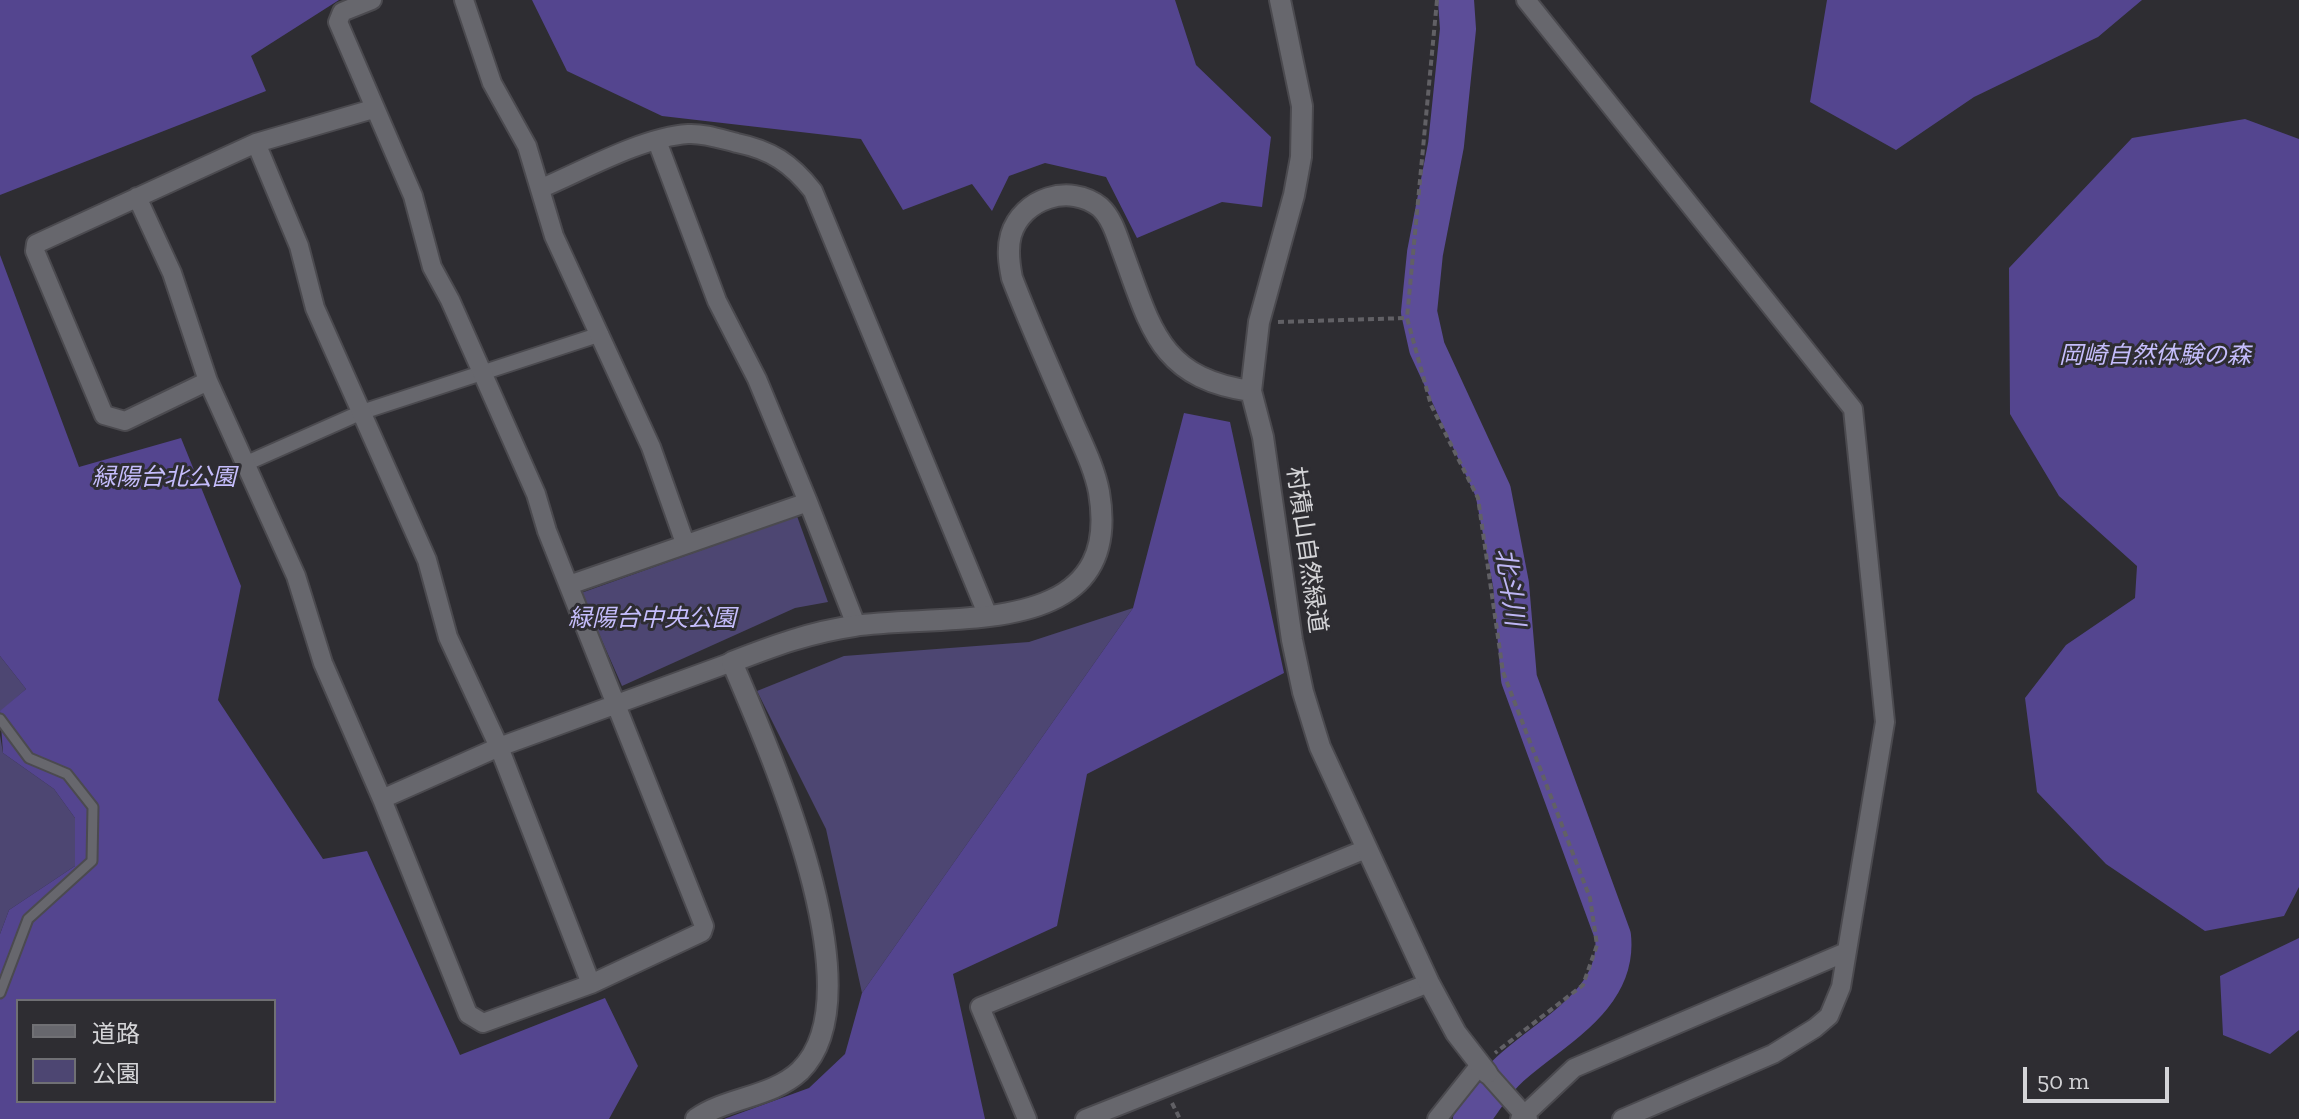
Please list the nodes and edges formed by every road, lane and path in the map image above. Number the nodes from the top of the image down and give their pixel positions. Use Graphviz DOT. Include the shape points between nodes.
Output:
graph roads {
  1 [pos="372,0"];
  2 [pos="464,0"];
  3 [pos="1280,0"];
  4 [pos="1437,0"];
  5 [pos="1526,0"];
  6 [pos="373,109"];
  7 [pos="657,141"];
  8 [pos="256,143"];
  9 [pos="542,188"];
  10 [pos="137,197"];
  11 [pos="1407,318"];
  12 [pos="1259,322"];
  13 [pos="601,334"];
  14 [pos="481,371"];
  15 [pos="208,381"];
  16 [pos="1251,391"];
  17 [pos="362,412"];
  18 [pos="247,463"];
  19 [pos="808,502"];
  20 [pos="685,543"];
  21 [pos="569,585"];
  22 [pos="988,616"];
  23 [pos="856,625"];
  24 [pos="732,662"];
  25 [pos="617,705"];
  26 [pos="0,719"];
  27 [pos="499,747"];
  28 [pos="382,799"];
  29 [pos="1366,849"];
  30 [pos="1846,952"];
  31 [pos="1429,983"];
  32 [pos="591,984"];
  33 [pos="0,993"];
  34 [pos="1484,1069"];
  35 [pos="1522,1114"];
  36 [pos="1440,1115"];
  37 [pos="696,1119"];
  38 [pos="1027,1119"];
  39 [pos="1085,1119"];
  40 [pos="1622,1119"];
  1 -- 6 [label="street" via="342,12 338,22"];
  2 -- 9 [label="street" via="492,83 527,146"];
  3 -- 12 [label="street, 村積山自然緑道" via="1302,106 1301,157"];
  4 -- 11 [label="path"];
  5 -- 30 [label="street" via="1853,409 1885,722"];
  6 -- 8 [label="street"];
  6 -- 14 [label="street" via="418,210 436,276"];
  7 -- 9 [label="street"];
  7 -- 19 [label="street" via="713,291"];
  7 -- 22 [label="street" via="687,134 754,147 780,156 813,191"];
  8 -- 10 [label="street"];
  8 -- 17 [label="street" via="299,246 315,308"];
  9 -- 13 [label="street" via="554,236"];
  10 -- 15 [label="street" via="172,273"];
  10 -- 15 [label="street" via="36,244 35,251 104,415 125,421"];
  11 -- 12 [label="path"];
  11 -- 34 [label="path" via="1431,405 1478,498 1503,672 1590,898 1597,945 1583,985"];
  12 -- 16 [label="street, 村積山自然緑道"];
  13 -- 14 [label="street"];
  13 -- 20 [label="street" via="651,447"];
  14 -- 17 [label="street"];
  14 -- 21 [label="street" via="536,494"];
  15 -- 18 [label="street"];
  16 -- 22 [label="street" via="1205,381 1173,358 1155,333 1115,231 1100,207 1068,194 1028,208 1011,236 1012,278 1093,472 1102,528 1094,559 1067,592 1042,606"];
  16 -- 29 [label="street, 村積山自然緑道" via="1303,692 1320,747"];
  17 -- 18 [label="street"];
  17 -- 27 [label="street" via="427,560 448,637"];
  18 -- 28 [label="street" via="296,576 323,663"];
  19 -- 20 [label="street"];
  19 -- 23 [label="street"];
  20 -- 21 [label="street"];
  21 -- 25 [label="street"];
  22 -- 23 [label="street"];
  23 -- 24 [label="street" via="780,642"];
  24 -- 25 [label="street"];
  24 -- 37 [label="street" via="804,842 829,1010 816,1049 798,1073"];
  25 -- 27 [label="street"];
  25 -- 32 [label="street" via="704,926 702,932"];
  26 -- 33 [label="lane" via="29,758 67,774 93,807 92,861 28,919"];
  27 -- 28 [label="street"];
  27 -- 32 [label="street"];
  28 -- 32 [label="street" via="474,1021 483,1023"];
  29 -- 31 [label="street, 村積山自然緑道"];
  29 -- 38 [label="street" via="980,1007"];
  30 -- 35 [label="street" via="1574,1068"];
  30 -- 40 [label="street" via="1835,1002 1815,1028 1773,1054"];
  31 -- 34 [label="street, 村積山自然緑道" via="1456,1033"];
  31 -- 39 [label="street"];
  34 -- 35 [label="street"];
  34 -- 36 [label="street"];
}
